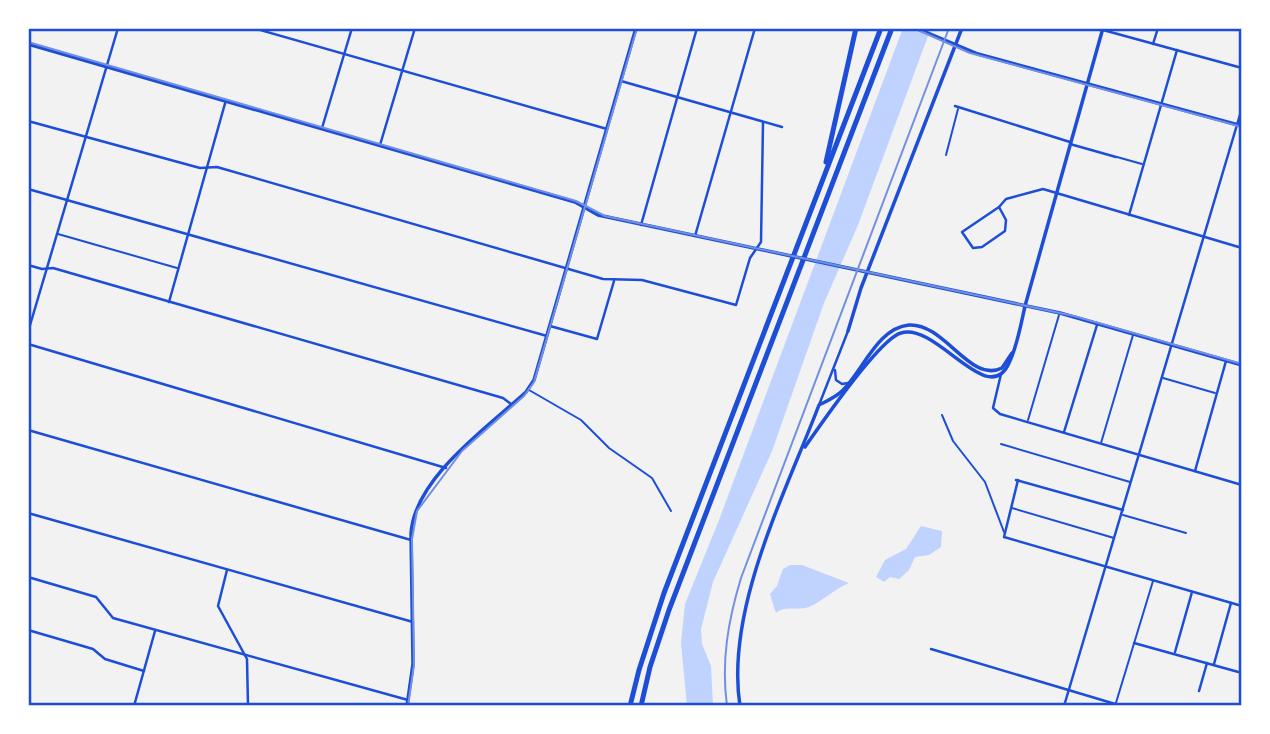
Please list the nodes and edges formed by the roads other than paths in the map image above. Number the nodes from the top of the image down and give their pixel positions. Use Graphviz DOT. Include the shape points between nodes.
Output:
graph roads {
  1 [pos="118,28"];
  2 [pos="255,28"];
  3 [pos="352,28"];
  4 [pos="415,28"];
  5 [pos="636,28"];
  6 [pos="697,28"];
  7 [pos="755,28"];
  8 [pos="856,28"];
  9 [pos="881,28"];
  10 [pos="892,28"];
  11 [pos="916,28"];
  12 [pos="962,28"];
  13 [pos="1157,28"];
  14 [pos="1103,29"];
  15 [pos="28,44"];
  16 [pos="1153,44"];
  17 [pos="1177,50"];
  18 [pos="344,54"];
  19 [pos="107,67"];
  20 [pos="1242,68"];
  21 [pos="402,71"];
  22 [pos="621,80"];
  23 [pos="1087,83"];
  24 [pos="677,97"];
  25 [pos="226,100"];
  26 [pos="1162,104"];
  27 [pos="956,107"];
  28 [pos="1242,108"];
  29 [pos="731,113"];
  30 [pos="28,121"];
  31 [pos="763,123"];
  32 [pos="1240,125"];
  33 [pos="782,127"];
  34 [pos="322,128"];
  35 [pos="607,130"];
  36 [pos="87,136"];
  37 [pos="1070,143"];
  38 [pos="380,145"];
  39 [pos="946,155"];
  40 [pos="1116,157"];
  41 [pos="1144,165"];
  42 [pos="207,167"];
  43 [pos="824,176"];
  44 [pos="28,189"];
  45 [pos="1055,194"];
  46 [pos="68,200"];
  47 [pos="999,206"];
  48 [pos="584,207"];
  49 [pos="1129,215"];
  50 [pos="641,225"];
  51 [pos="58,234"];
  52 [pos="188,234"];
  53 [pos="695,236"];
  54 [pos="1204,237"];
  55 [pos="1242,248"];
  56 [pos="756,249"];
  57 [pos="28,265"];
  58 [pos="178,268"];
  59 [pos="566,268"];
  60 [pos="48,269"];
  61 [pos="614,281"];
  62 [pos="169,302"];
  63 [pos="1025,306"];
  64 [pos="1059,313"];
  65 [pos="1097,323"];
  66 [pos="550,326"];
  67 [pos="848,331"];
  68 [pos="28,332"];
  69 [pos="1133,334"];
  70 [pos="547,336"];
  71 [pos="28,344"];
  72 [pos="1172,345"];
  73 [pos="1012,352"];
  74 [pos="1226,361"];
  75 [pos="1242,365"];
  76 [pos="835,366"];
  77 [pos="1001,374"];
  78 [pos="1162,378"];
  79 [pos="851,381"];
  80 [pos="528,389"];
  81 [pos="1216,393"];
  82 [pos="512,405"];
  83 [pos="819,405"];
  84 [pos="942,415"];
  85 [pos="1028,422"];
  86 [pos="28,430"];
  87 [pos="1064,432"];
  88 [pos="1101,443"];
  89 [pos="1001,444"];
  90 [pos="800,454"];
  91 [pos="1139,454"];
  92 [pos="446,468"];
  93 [pos="1195,471"];
  94 [pos="1131,482"];
  95 [pos="1242,485"];
  96 [pos="1011,508"];
  97 [pos="1123,510"];
  98 [pos="671,511"];
  99 [pos="28,513"];
  100 [pos="1121,515"];
  101 [pos="1186,533"];
  102 [pos="1004,535"];
  103 [pos="1114,538"];
  104 [pos="411,540"];
  105 [pos="1105,567"];
  106 [pos="227,570"];
  107 [pos="28,577"];
  108 [pos="1153,580"];
  109 [pos="1192,592"];
  110 [pos="1231,603"];
  111 [pos="1242,606"];
  112 [pos="413,622"];
  113 [pos="28,630"];
  114 [pos="155,631"];
  115 [pos="1134,643"];
  116 [pos="931,649"];
  117 [pos="1174,654"];
  118 [pos="245,656"];
  119 [pos="1207,663"];
  120 [pos="1213,665"];
  121 [pos="144,671"];
  122 [pos="1242,673"];
  123 [pos="1069,691"];
  124 [pos="1199,691"];
  125 [pos="408,700"];
  126 [pos="1115,705"];
  127 [pos="134,706"];
  128 [pos="248,706"];
  129 [pos="407,706"];
  130 [pos="630,706"];
  131 [pos="641,706"];
  132 [pos="740,706"];
  133 [pos="1064,706"];
  134 [pos="1122,706"];
  1 -- 19 [label="street"];
  2 -- 18 [label="street"];
  3 -- 18 [label="street"];
  4 -- 21 [label="street"];
  5 -- 22 [label="main road"];
  6 -- 24 [label="street"];
  7 -- 29 [label="street"];
  8 -- 43 [label="highway"];
  9 -- 43 [label="highway"];
  10 -- 131 [label="highway" via="669,610"];
  11 -- 23 [label="main road" via="962,48"];
  12 -- 67 [label="main road"];
  13 -- 16 [label="street"];
  14 -- 16 [label="street"];
  14 -- 23 [label="main road"];
  15 -- 19 [label="main road"];
  16 -- 17 [label="street"];
  17 -- 20 [label="street"];
  17 -- 26 [label="street"];
  18 -- 21 [label="street"];
  18 -- 34 [label="street"];
  19 -- 25 [label="main road"];
  19 -- 36 [label="street"];
  21 -- 35 [label="street"];
  21 -- 38 [label="street"];
  22 -- 24 [label="street"];
  22 -- 35 [label="main road"];
  23 -- 26 [label="main road"];
  23 -- 37 [label="main road"];
  24 -- 29 [label="street"];
  24 -- 50 [label="street"];
  25 -- 34 [label="main road"];
  25 -- 42 [label="street"];
  26 -- 32 [label="main road"];
  26 -- 41 [label="street"];
  27 -- 37 [label="street"];
  27 -- 39 [label="street"];
  28 -- 32 [label="street"];
  29 -- 31 [label="street"];
  29 -- 53 [label="street"];
  30 -- 36 [label="street"];
  31 -- 33 [label="street"];
  31 -- 56 [label="street" via="762,237"];
  32 -- 54 [label="street"];
  34 -- 38 [label="main road"];
  35 -- 48 [label="main road"];
  36 -- 42 [label="street"];
  36 -- 46 [label="street"];
  37 -- 40 [label="street"];
  37 -- 45 [label="main road"];
  38 -- 48 [label="main road"];
  40 -- 41 [label="street"];
  41 -- 49 [label="street"];
  42 -- 52 [label="street"];
  42 -- 59 [label="street"];
  43 -- 130 [label="highway" via="660,604"];
  44 -- 46 [label="street"];
  45 -- 47 [label="street" via="1039,189 1006,199"];
  45 -- 49 [label="street"];
  45 -- 63 [label="main road"];
  46 -- 51 [label="street"];
  46 -- 52 [label="street"];
  47 -- 47 [label="street" via="962,232 973,248 1004,231 1006,220"];
  48 -- 50 [label="main road"];
  48 -- 59 [label="main road"];
  49 -- 54 [label="street"];
  50 -- 53 [label="main road"];
  51 -- 58 [label="street"];
  51 -- 60 [label="street"];
  52 -- 58 [label="street"];
  52 -- 70 [label="street"];
  53 -- 56 [label="main road"];
  54 -- 55 [label="street"];
  54 -- 72 [label="street"];
  56 -- 61 [label="street" via="736,305 642,280"];
  56 -- 63 [label="main road"];
  57 -- 60 [label="street"];
  58 -- 62 [label="street"];
  59 -- 61 [label="street"];
  59 -- 66 [label="main road"];
  60 -- 62 [label="street"];
  60 -- 68 [label="street"];
  61 -- 66 [label="street" via="597,339"];
  62 -- 82 [label="street" via="503,398"];
  63 -- 64 [label="main road"];
  63 -- 73 [label="main road"];
  64 -- 65 [label="main road"];
  64 -- 85 [label="street"];
  65 -- 69 [label="main road"];
  65 -- 87 [label="street"];
  66 -- 70 [label="main road"];
  67 -- 76 [label="street"];
  69 -- 72 [label="main road"];
  69 -- 88 [label="street"];
  70 -- 80 [label="main road"];
  71 -- 92 [label="street"];
  72 -- 74 [label="main road"];
  72 -- 78 [label="street"];
  73 -- 77 [label="main road"];
  73 -- 79 [label="main road" via="1002,368 988,372 928,328 903,327 887,334"];
  74 -- 75 [label="main road"];
  74 -- 81 [label="street"];
  76 -- 79 [label="street" via="835,380 842,384"];
  76 -- 83 [label="street"];
  77 -- 85 [label="street" via="993,408"];
  77 -- 90 [label="main road" via="980,376 919,332 896,335 865,367"];
  78 -- 81 [label="street"];
  78 -- 91 [label="street"];
  79 -- 83 [label="main road"];
  80 -- 82 [label="main road"];
  80 -- 98 [label="street" via="582,420 609,448 652,478"];
  81 -- 93 [label="street"];
  82 -- 92 [label="main road"];
  83 -- 90 [label="main road"];
  84 -- 102 [label="street" via="953,441 985,482"];
  85 -- 87 [label="street"];
  86 -- 104 [label="street"];
  87 -- 88 [label="street"];
  88 -- 91 [label="street"];
  89 -- 94 [label="street"];
  90 -- 132 [label="main road" via="748,595 738,650"];
  91 -- 93 [label="street"];
  91 -- 94 [label="street"];
  92 -- 104 [label="main road" via="417,508"];
  93 -- 95 [label="street"];
  94 -- 97 [label="street"];
  96 -- 97 [label="street" via="1017,480"];
  96 -- 102 [label="street"];
  96 -- 103 [label="street"];
  97 -- 100 [label="street"];
  99 -- 106 [label="street"];
  100 -- 101 [label="street"];
  100 -- 103 [label="street"];
  102 -- 105 [label="street"];
  103 -- 105 [label="street"];
  104 -- 112 [label="main road"];
  105 -- 108 [label="street"];
  105 -- 123 [label="street"];
  106 -- 112 [label="street"];
  106 -- 118 [label="street" via="218,606"];
  107 -- 114 [label="street" via="96,597 111,617"];
  108 -- 109 [label="street"];
  108 -- 115 [label="street"];
  109 -- 110 [label="street"];
  109 -- 117 [label="street"];
  110 -- 111 [label="street"];
  110 -- 120 [label="street"];
  112 -- 125 [label="main road"];
  113 -- 121 [label="street" via="93,649 105,659"];
  114 -- 118 [label="street"];
  114 -- 121 [label="street"];
  115 -- 117 [label="street"];
  115 -- 126 [label="street"];
  116 -- 123 [label="street"];
  117 -- 119 [label="street"];
  118 -- 125 [label="street"];
  118 -- 128 [label="street"];
  119 -- 120 [label="street"];
  119 -- 124 [label="street"];
  120 -- 122 [label="street"];
  121 -- 127 [label="street"];
  123 -- 126 [label="street"];
  123 -- 133 [label="street"];
  125 -- 129 [label="main road"];
  126 -- 134 [label="street"];
}
